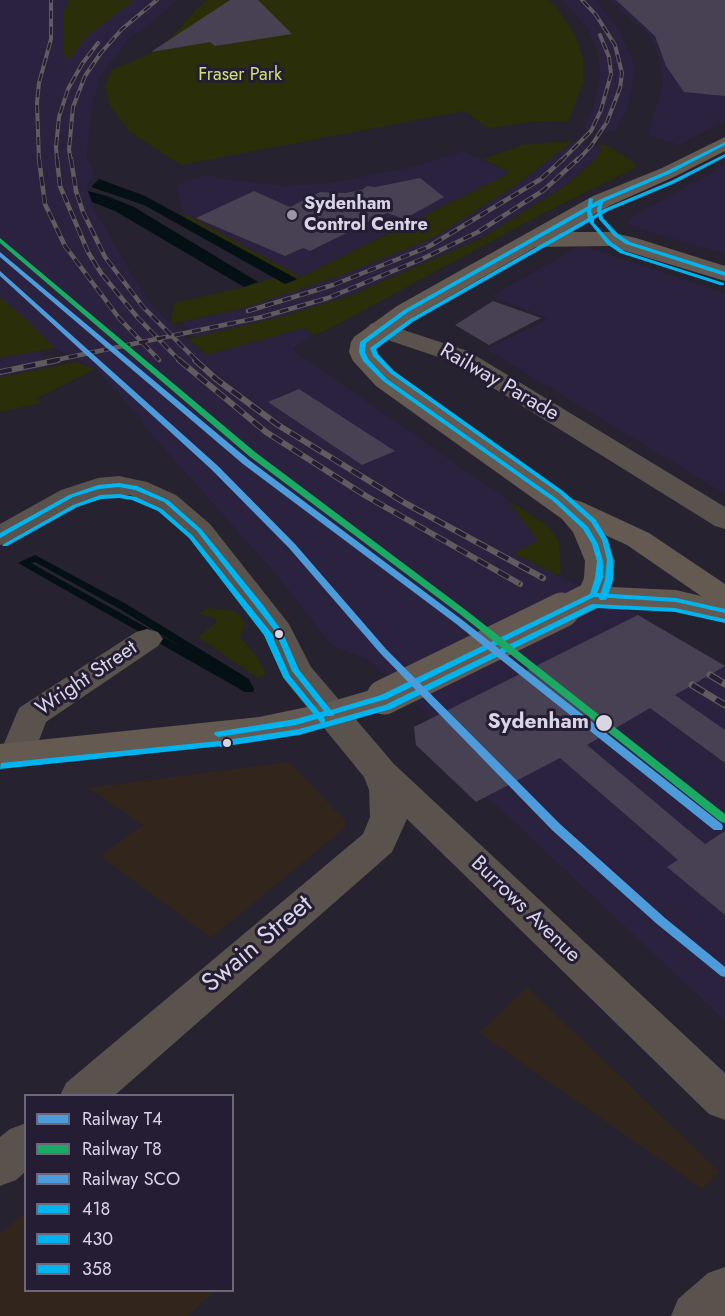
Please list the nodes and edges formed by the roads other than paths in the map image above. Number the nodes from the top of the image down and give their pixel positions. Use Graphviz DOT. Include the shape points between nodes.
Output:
graph roads {
  1 [pos="725,143"];
  2 [pos="601,201"];
  3 [pos="628,243"];
  4 [pos="524,244"];
  5 [pos="725,274"];
  6 [pos="379,329"];
  7 [pos="555,500"];
  8 [pos="725,520"];
  9 [pos="0,536"];
  10 [pos="593,595"];
  11 [pos="725,598"];
  12 [pos="725,611"];
  13 [pos="147,639"];
  14 [pos="330,714"];
  15 [pos="8,756"];
  16 [pos="381,772"];
  17 [pos="83,1094"];
  18 [pos="725,1101"];
  19 [pos="24,1145"];
  20 [pos="0,1165"];
  21 [pos="725,1290"];
  22 [pos="696,1316"];
  1 -- 2 [label="main road"];
  2 -- 3 [label="main road" via="601,218"];
  2 -- 4 [label="main road"];
  3 -- 4 [label="main road" via="588,237"];
  3 -- 5 [label="main road"];
  4 -- 6 [label="main road"];
  6 -- 7 [label="main road" via="363,342 362,352 375,370"];
  6 -- 8 [label="street, Railway Parade" via="459,356"];
  7 -- 10 [label="main road" via="586,528 596,544 599,578"];
  7 -- 11 [label="main road" via="638,539"];
  9 -- 14 [label="street, Burrows Avenue" via="70,496 98,487 137,488 166,501 199,530 260,607 278,631 296,670"];
  10 -- 12 [label="main road" via="676,600"];
  10 -- 14 [label="main road, bridge" via="384,697"];
  13 -- 15 [label="street, Wright Street" via="31,716"];
  14 -- 15 [label="main road" via="259,729"];
  14 -- 16 [label="street, Burrows Avenue"];
  16 -- 17 [label="street, Swain Street" via="389,817 380,842"];
  16 -- 18 [label="street, Burrows Avenue"];
  19 -- 20 [label="street"];
  21 -- 22 [label="street"];
}
